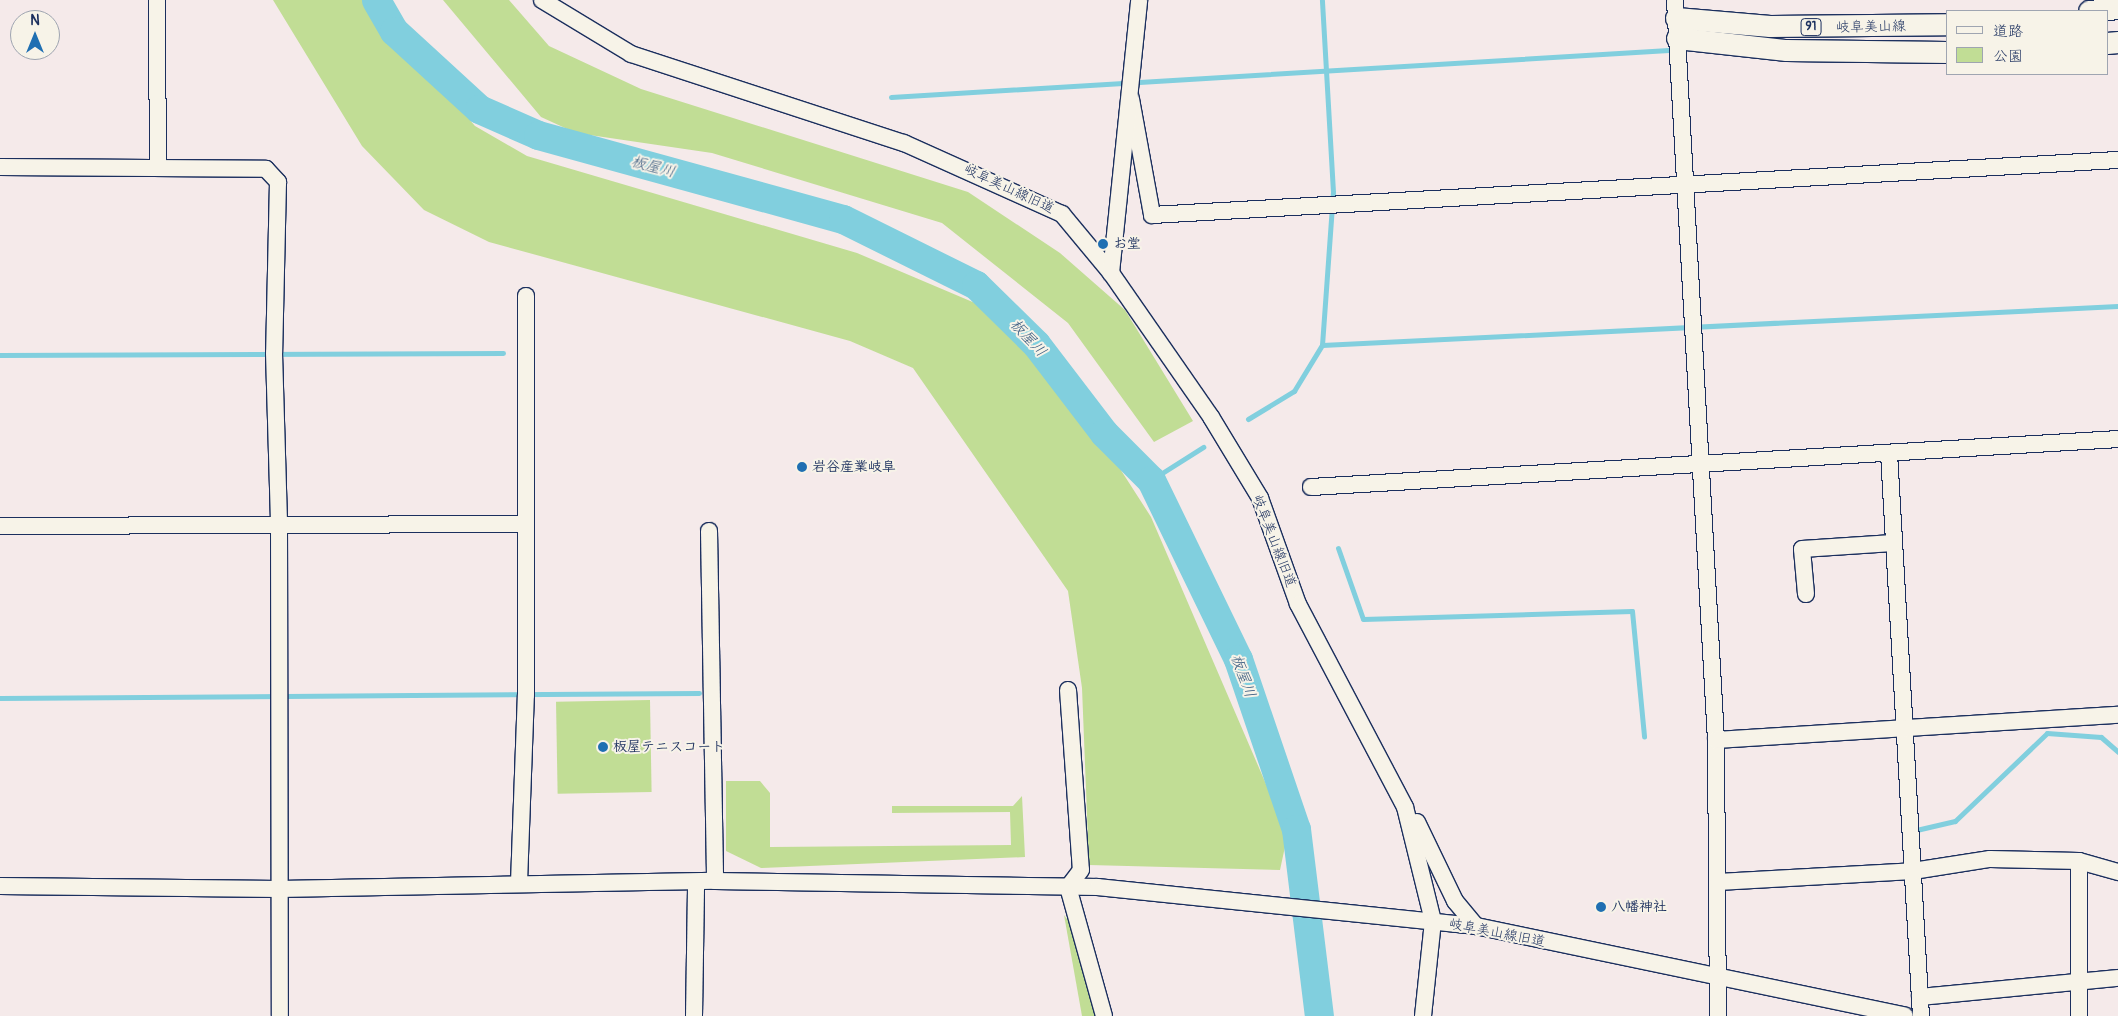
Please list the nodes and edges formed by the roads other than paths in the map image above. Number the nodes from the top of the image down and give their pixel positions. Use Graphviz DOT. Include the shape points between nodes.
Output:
graph roads {
  1 [pos="158,0"];
  2 [pos="542,0"];
  3 [pos="1139,0"];
  4 [pos="2116,9"];
  5 [pos="2102,10"];
  6 [pos="1676,18"];
  7 [pos="1946,24"];
  8 [pos="1946,52"];
  9 [pos="1131,98"];
  10 [pos="2118,160"];
  11 [pos="0,166"];
  12 [pos="158,166"];
  13 [pos="1685,186"];
  14 [pos="1111,273"];
  15 [pos="526,296"];
  16 [pos="2118,439"];
  17 [pos="1889,452"];
  18 [pos="1703,464"];
  19 [pos="1311,488"];
  20 [pos="279,523"];
  21 [pos="525,524"];
  22 [pos="0,526"];
  23 [pos="709,532"];
  24 [pos="1893,543"];
  25 [pos="1806,594"];
  26 [pos="1068,690"];
  27 [pos="2118,716"];
  28 [pos="1904,730"];
  29 [pos="1716,740"];
  30 [pos="1405,807"];
  31 [pos="2079,861"];
  32 [pos="1913,871"];
  33 [pos="2118,872"];
  34 [pos="714,881"];
  35 [pos="696,882"];
  36 [pos="1718,882"];
  37 [pos="519,883"];
  38 [pos="0,886"];
  39 [pos="1068,886"];
  40 [pos="279,889"];
  41 [pos="1433,921"];
  42 [pos="1476,926"];
  43 [pos="2118,978"];
  44 [pos="1719,979"];
  45 [pos="2079,984"];
  46 [pos="1920,997"];
  47 [pos="280,1016"];
  48 [pos="694,1016"];
  49 [pos="1104,1016"];
  50 [pos="1423,1016"];
  51 [pos="1718,1016"];
  52 [pos="1904,1016"];
  53 [pos="1921,1016"];
  54 [pos="2079,1016"];
  1 -- 12 [label="street"];
  2 -- 14 [label="street, 岐阜美山線旧道" via="630,54 904,143 1020,192 1062,214"];
  3 -- 9 [label="street"];
  4 -- 5 [label="main road"];
  6 -- 7 [label="main road, 岐阜美山線 / 91" via="1770,26"];
  6 -- 8 [label="main road, 岐阜美山線 / 91" via="1786,50"];
  6 -- 13 [label="street"];
  9 -- 13 [label="street" via="1152,215"];
  9 -- 14 [label="street"];
  10 -- 13 [label="street"];
  11 -- 12 [label="street"];
  12 -- 20 [label="street" via="266,169 278,182 274,353"];
  13 -- 18 [label="street"];
  14 -- 30 [label="street, 岐阜美山線旧道" via="1211,416 1260,498 1298,604"];
  15 -- 21 [label="street"];
  16 -- 17 [label="street"];
  17 -- 18 [label="street"];
  17 -- 24 [label="street"];
  18 -- 19 [label="street"];
  18 -- 29 [label="street"];
  20 -- 21 [label="street"];
  20 -- 22 [label="street"];
  20 -- 40 [label="street"];
  21 -- 37 [label="street" via="526,695"];
  23 -- 34 [label="street"];
  24 -- 25 [label="street" via="1802,549"];
  24 -- 28 [label="street"];
  26 -- 39 [label="street" via="1080,870"];
  27 -- 28 [label="street"];
  28 -- 29 [label="street"];
  28 -- 32 [label="street"];
  29 -- 36 [label="street"];
  30 -- 41 [label="street, 岐阜美山線旧道"];
  30 -- 42 [label="street" via="1417,822 1455,901"];
  31 -- 32 [label="street" via="1990,859"];
  31 -- 33 [label="street"];
  31 -- 45 [label="street"];
  32 -- 36 [label="street"];
  32 -- 46 [label="street"];
  34 -- 35 [label="street"];
  34 -- 39 [label="street"];
  35 -- 37 [label="street"];
  35 -- 48 [label="street"];
  36 -- 44 [label="street"];
  37 -- 40 [label="street"];
  38 -- 40 [label="street"];
  39 -- 41 [label="street" via="1098,886"];
  39 -- 49 [label="street"];
  40 -- 47 [label="street"];
  41 -- 42 [label="street, 岐阜美山線旧道"];
  41 -- 50 [label="street"];
  42 -- 44 [label="street, 岐阜美山線旧道"];
  43 -- 45 [label="street"];
  44 -- 51 [label="street"];
  44 -- 52 [label="street, 岐阜美山線旧道"];
  45 -- 46 [label="street"];
  45 -- 54 [label="street"];
  46 -- 53 [label="street"];
}
